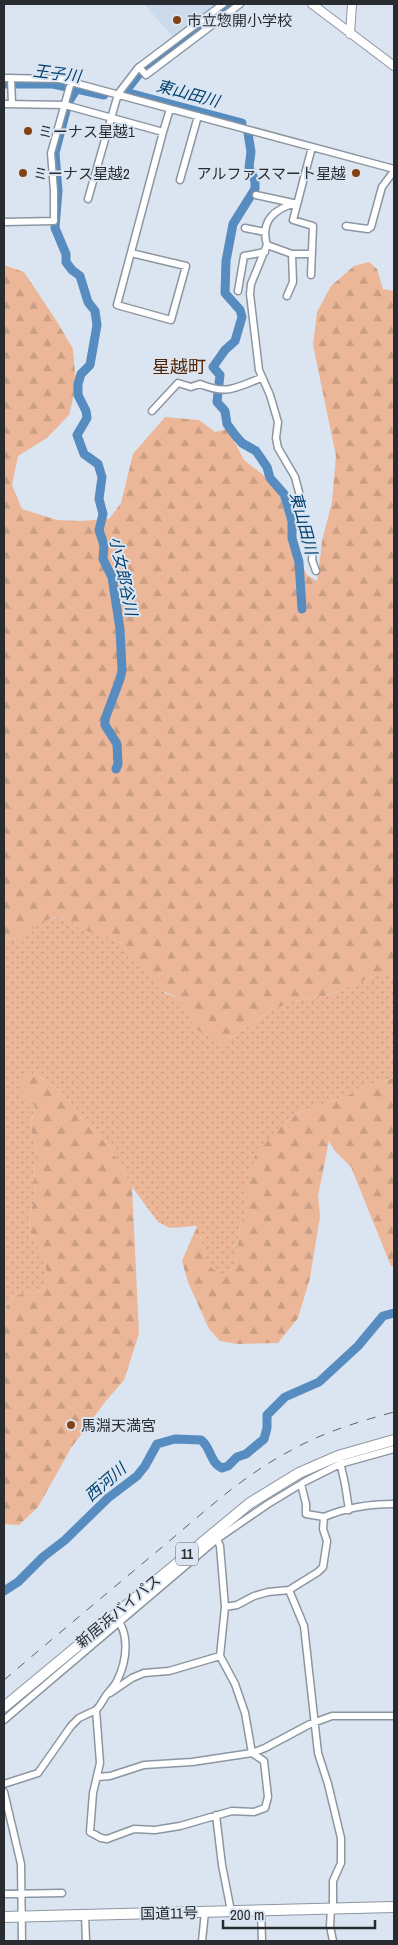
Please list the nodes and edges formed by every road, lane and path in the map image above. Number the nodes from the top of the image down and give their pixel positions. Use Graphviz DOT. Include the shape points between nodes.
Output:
graph roads {
  1 [pos="223,4"];
  2 [pos="240,4"];
  3 [pos="312,4"];
  4 [pos="352,4"];
  5 [pos="350,34"];
  6 [pos="394,65"];
  7 [pos="139,67"];
  8 [pos="9,81"];
  9 [pos="70,85"];
  10 [pos="118,94"];
  11 [pos="4,104"];
  12 [pos="12,104"];
  13 [pos="67,106"];
  14 [pos="170,109"];
  15 [pos="198,116"];
  16 [pos="111,118"];
  17 [pos="163,132"];
  18 [pos="312,147"];
  19 [pos="394,170"];
  20 [pos="180,180"];
  21 [pos="256,195"];
  22 [pos="88,199"];
  23 [pos="295,203"];
  24 [pos="4,222"];
  25 [pos="346,226"];
  26 [pos="245,228"];
  27 [pos="265,232"];
  28 [pos="266,248"];
  29 [pos="131,253"];
  30 [pos="292,254"];
  31 [pos="312,254"];
  32 [pos="311,275"];
  33 [pos="238,291"];
  34 [pos="287,296"];
  35 [pos="261,378"];
  36 [pos="152,411"];
  37 [pos="316,571"];
  38 [pos="394,1440"];
  39 [pos="394,1449"];
  40 [pos="339,1460"];
  41 [pos="301,1484"];
  42 [pos="394,1504"];
  43 [pos="349,1510"];
  44 [pos="324,1517"];
  45 [pos="217,1539"];
  46 [pos="289,1590"];
  47 [pos="225,1607"];
  48 [pos="117,1619"];
  49 [pos="220,1656"];
  50 [pos="109,1693"];
  51 [pos="4,1707"];
  52 [pos="96,1710"];
  53 [pos="394,1716"];
  54 [pos="4,1720"];
  55 [pos="313,1723"];
  56 [pos="252,1753"];
  57 [pos="98,1777"];
  58 [pos="4,1784"];
  59 [pos="4,1792"];
  60 [pos="216,1815"];
  61 [pos="62,1893"];
  62 [pos="4,1894"];
  63 [pos="22,1894"];
  64 [pos="394,1907"];
  65 [pos="332,1908"];
  66 [pos="261,1910"];
  67 [pos="231,1911"];
  68 [pos="205,1912"];
  69 [pos="85,1915"];
  70 [pos="22,1916"];
  71 [pos="4,1917"];
  72 [pos="22,1941"];
  73 [pos="86,1941"];
  74 [pos="202,1941"];
  75 [pos="262,1941"];
  76 [pos="333,1941"];
  1 -- 7 [label="street"];
  2 -- 7 [label="street" via="146,76"];
  3 -- 5 [label="street"];
  4 -- 5 [label="street"];
  5 -- 6 [label="street"];
  7 -- 10 [label="street"];
  8 -- 9 [label="street" via="60,79"];
  8 -- 12 [label="street"];
  9 -- 10 [label="street"];
  9 -- 13 [label="street"];
  10 -- 14 [label="street"];
  10 -- 16 [label="street"];
  11 -- 12 [label="street"];
  12 -- 13 [label="street"];
  13 -- 16 [label="street"];
  13 -- 24 [label="street" via="51,153 54,221"];
  14 -- 15 [label="street"];
  14 -- 17 [label="street"];
  15 -- 18 [label="street"];
  15 -- 20 [label="street"];
  16 -- 17 [label="street"];
  16 -- 22 [label="street"];
  17 -- 29 [label="street"];
  18 -- 19 [label="street"];
  18 -- 23 [label="street"];
  19 -- 25 [label="street" via="382,187 371,227"];
  21 -- 23 [label="street"];
  23 -- 27 [label="street" via="271,216"];
  23 -- 31 [label="street" via="293,220 313,226"];
  26 -- 27 [label="street"];
  27 -- 28 [label="street"];
  28 -- 30 [label="street"];
  28 -- 33 [label="street" via="244,256"];
  28 -- 35 [label="street" via="250,294"];
  29 -- 29 [label="street" via="117,304 171,320 186,266"];
  30 -- 31 [label="street"];
  30 -- 34 [label="street" via="293,282"];
  31 -- 32 [label="street"];
  35 -- 36 [label="street" via="224,391 200,384 191,387 178,384"];
  35 -- 37 [label="street" via="278,422 278,448 295,477 301,521 313,549"];
  38 -- 40 [label="highway, 新居浜バイパス / 11"];
  39 -- 40 [label="street"];
  40 -- 41 [label="street"];
  40 -- 43 [label="street"];
  40 -- 48 [label="highway, 新居浜バイパス / 11" via="299,1474 250,1503"];
  41 -- 44 [label="street" via="306,1514"];
  41 -- 45 [label="street"];
  42 -- 43 [label="street"];
  43 -- 44 [label="street"];
  44 -- 46 [label="street" via="327,1541 322,1567"];
  45 -- 47 [label="street"];
  45 -- 48 [label="street"];
  46 -- 47 [label="street" via="268,1592"];
  46 -- 55 [label="street" via="304,1626"];
  47 -- 49 [label="street"];
  48 -- 50 [label="street" via="126,1636 124,1663"];
  48 -- 51 [label="highway, 新居浜バイパス / 11"];
  48 -- 54 [label="street"];
  49 -- 50 [label="street" via="169,1671 144,1673"];
  49 -- 56 [label="street" via="245,1713"];
  50 -- 52 [label="street"];
  52 -- 57 [label="street"];
  52 -- 58 [label="street" via="71,1726 38,1773"];
  53 -- 55 [label="street" via="340,1715"];
  55 -- 56 [label="street"];
  55 -- 65 [label="street" via="341,1838 341,1863 333,1881"];
  56 -- 57 [label="street" via="144,1765"];
  56 -- 60 [label="street" via="264,1761 268,1797 265,1808"];
  57 -- 60 [label="street" via="89,1828 101,1838 107,1839 134,1829 180,1826"];
  59 -- 63 [label="street" via="21,1864"];
  60 -- 67 [label="street"];
  61 -- 63 [label="street"];
  62 -- 63 [label="street"];
  63 -- 70 [label="street"];
  64 -- 65 [label="highway, 国道11号"];
  65 -- 66 [label="highway, 国道11号"];
  65 -- 76 [label="street" via="330,1926"];
  66 -- 67 [label="highway, 国道11号"];
  66 -- 75 [label="street"];
  67 -- 68 [label="highway, 国道11号"];
  68 -- 69 [label="highway, 国道11号"];
  68 -- 74 [label="street"];
  69 -- 70 [label="highway, 国道11号"];
  69 -- 73 [label="street"];
  70 -- 71 [label="highway, 国道11号"];
  70 -- 72 [label="street"];
}
